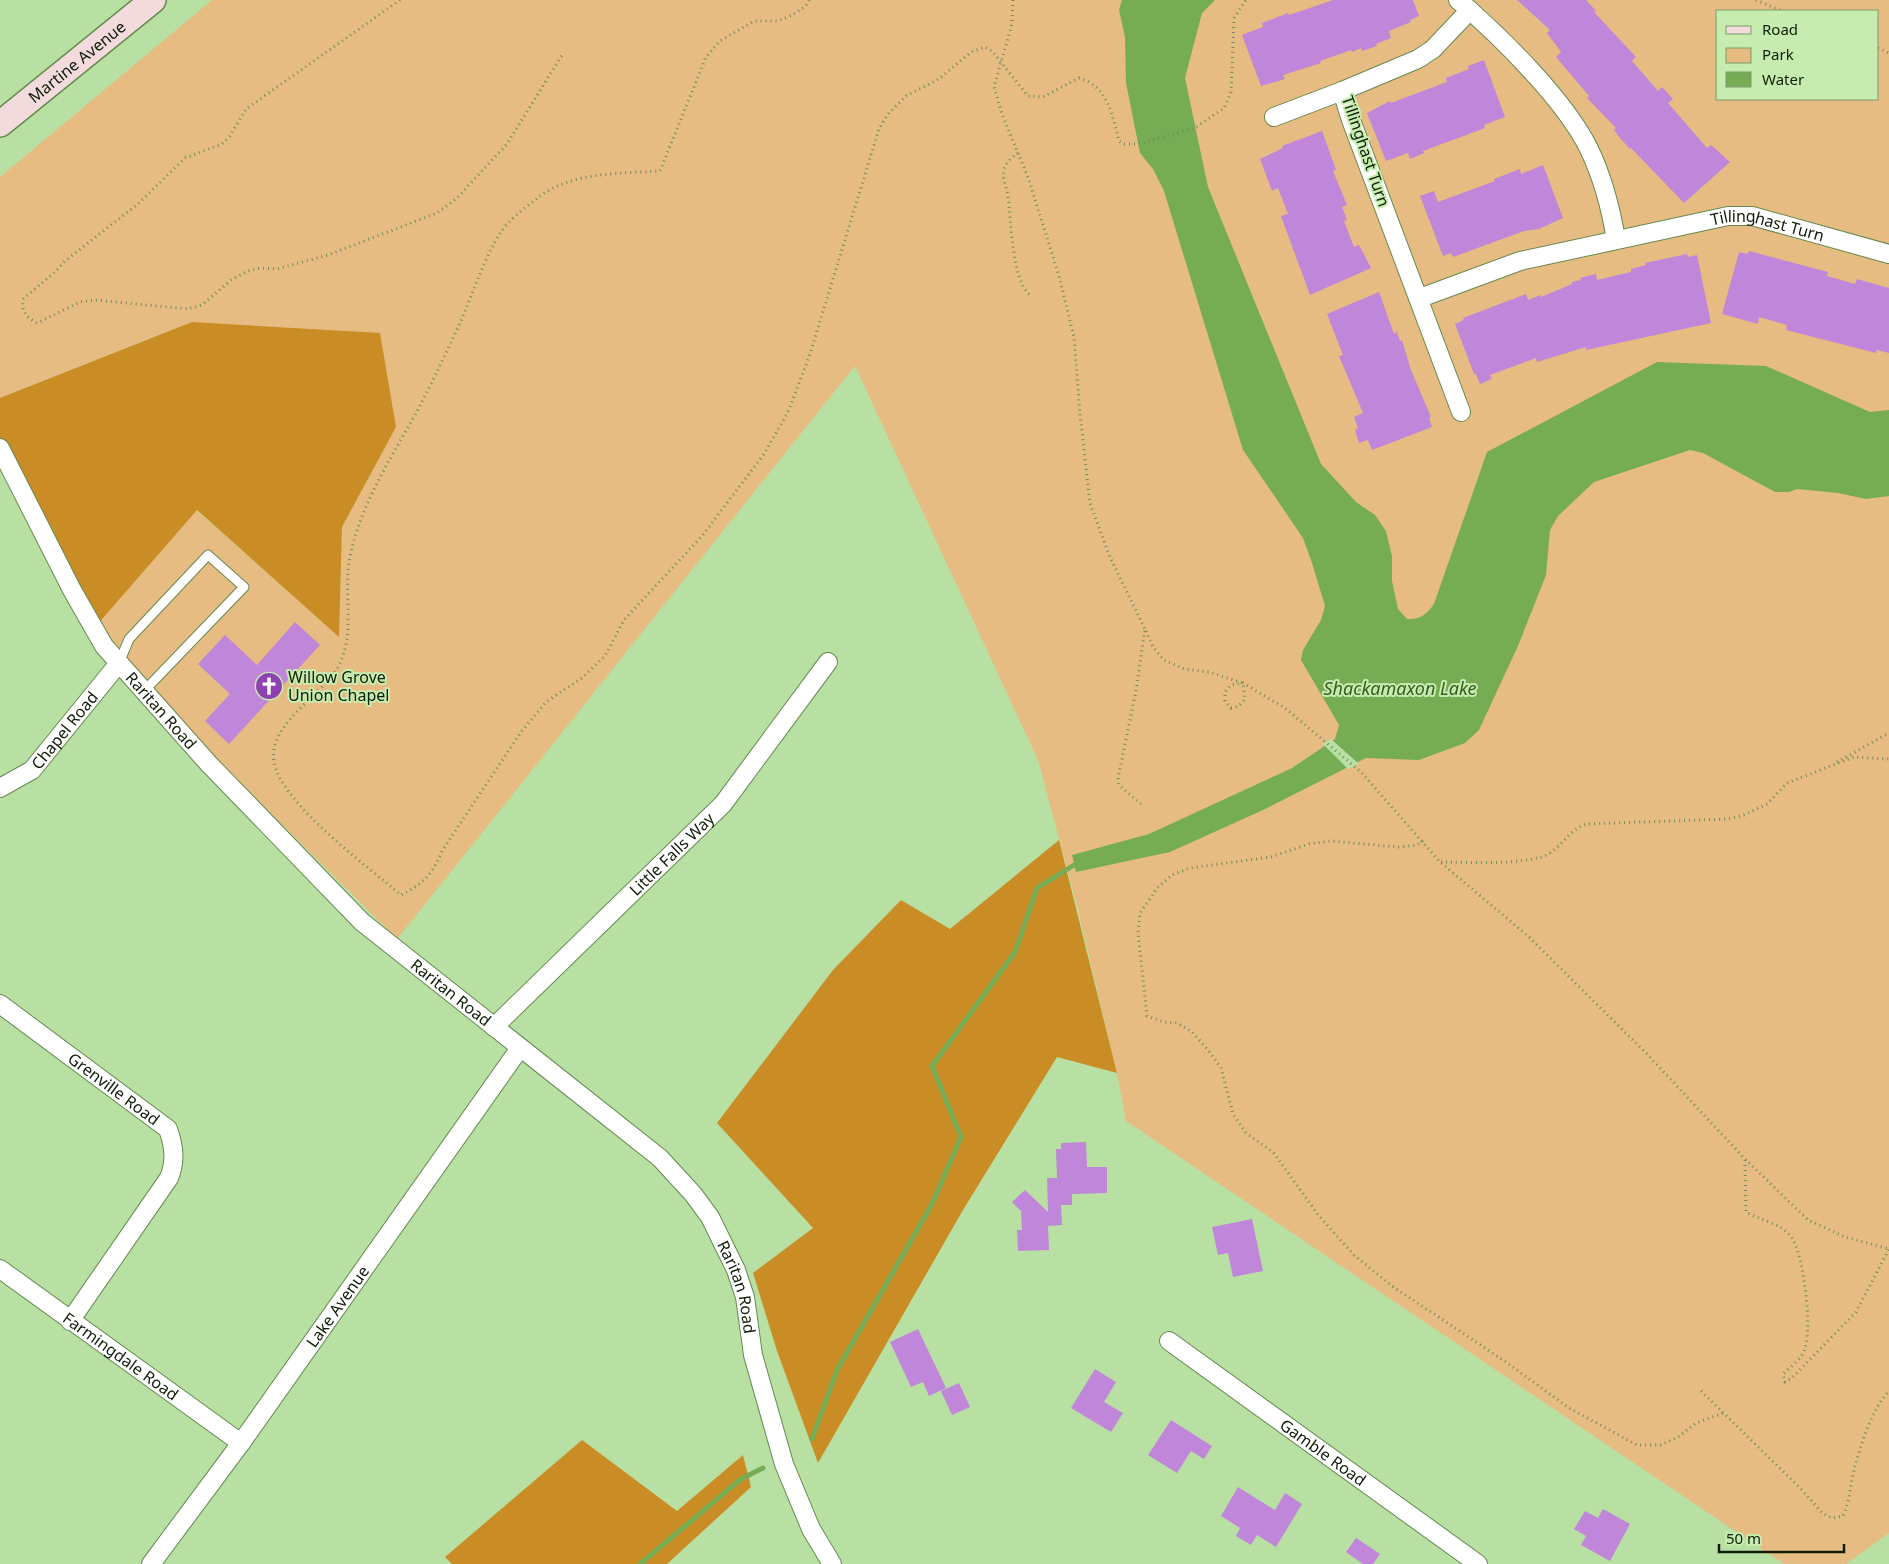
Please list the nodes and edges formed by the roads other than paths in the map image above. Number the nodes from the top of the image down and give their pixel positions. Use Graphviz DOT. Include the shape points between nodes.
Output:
graph roads {
  1 [pos="153,0"];
  2 [pos="1464,5"];
  3 [pos="1342,91"];
  4 [pos="1274,117"];
  5 [pos="0,124"];
  6 [pos="1616,240"];
  7 [pos="1889,254"];
  8 [pos="1420,298"];
  9 [pos="1461,412"];
  10 [pos="0,448"];
  11 [pos="828,662"];
  12 [pos="118,663"];
  13 [pos="144,691"];
  14 [pos="0,788"];
  15 [pos="0,1004"];
  16 [pos="494,1027"];
  17 [pos="520,1048"];
  18 [pos="0,1269"];
  19 [pos="70,1321"];
  20 [pos="1169,1341"];
  21 [pos="241,1443"];
  22 [pos="151,1564"];
  23 [pos="832,1564"];
  24 [pos="1478,1564"];
  1 -- 5 [label="main road, Martine Avenue"];
  2 -- 3 [label="street, Tillinghast Turn" via="1433,49 1418,59"];
  2 -- 6 [label="street, Tillinghast Turn" via="1496,34 1576,126 1603,182"];
  3 -- 4 [label="street"];
  3 -- 8 [label="street, Tillinghast Turn"];
  6 -- 7 [label="street, Tillinghast Turn" via="1737,215 1752,216"];
  6 -- 8 [label="street, Tillinghast Turn" via="1520,261"];
  8 -- 9 [label="street, Tillinghast Turn"];
  10 -- 12 [label="street, Raritan Road" via="72,590 104,646"];
  11 -- 16 [label="street, Little Falls Way" via="723,804"];
  12 -- 13 [label="street, Raritan Road"];
  12 -- 13 [label="lane" via="129,639 208,555 244,587"];
  12 -- 14 [label="street, Chapel Road" via="32,770"];
  13 -- 16 [label="street, Raritan Road" via="208,763 362,922"];
  15 -- 19 [label="street, Grenville Road" via="168,1129 173,1142 174,1166 169,1178"];
  16 -- 17 [label="street, Raritan Road"];
  17 -- 21 [label="street, Lake Avenue"];
  17 -- 23 [label="street, Raritan Road" via="660,1158 710,1217 745,1297 753,1355 784,1464 811,1529"];
  18 -- 19 [label="street, Farmingdale Road"];
  19 -- 21 [label="street, Farmingdale Road"];
  20 -- 24 [label="street, Gamble Road"];
  21 -- 22 [label="street, Lake Avenue"];
}
